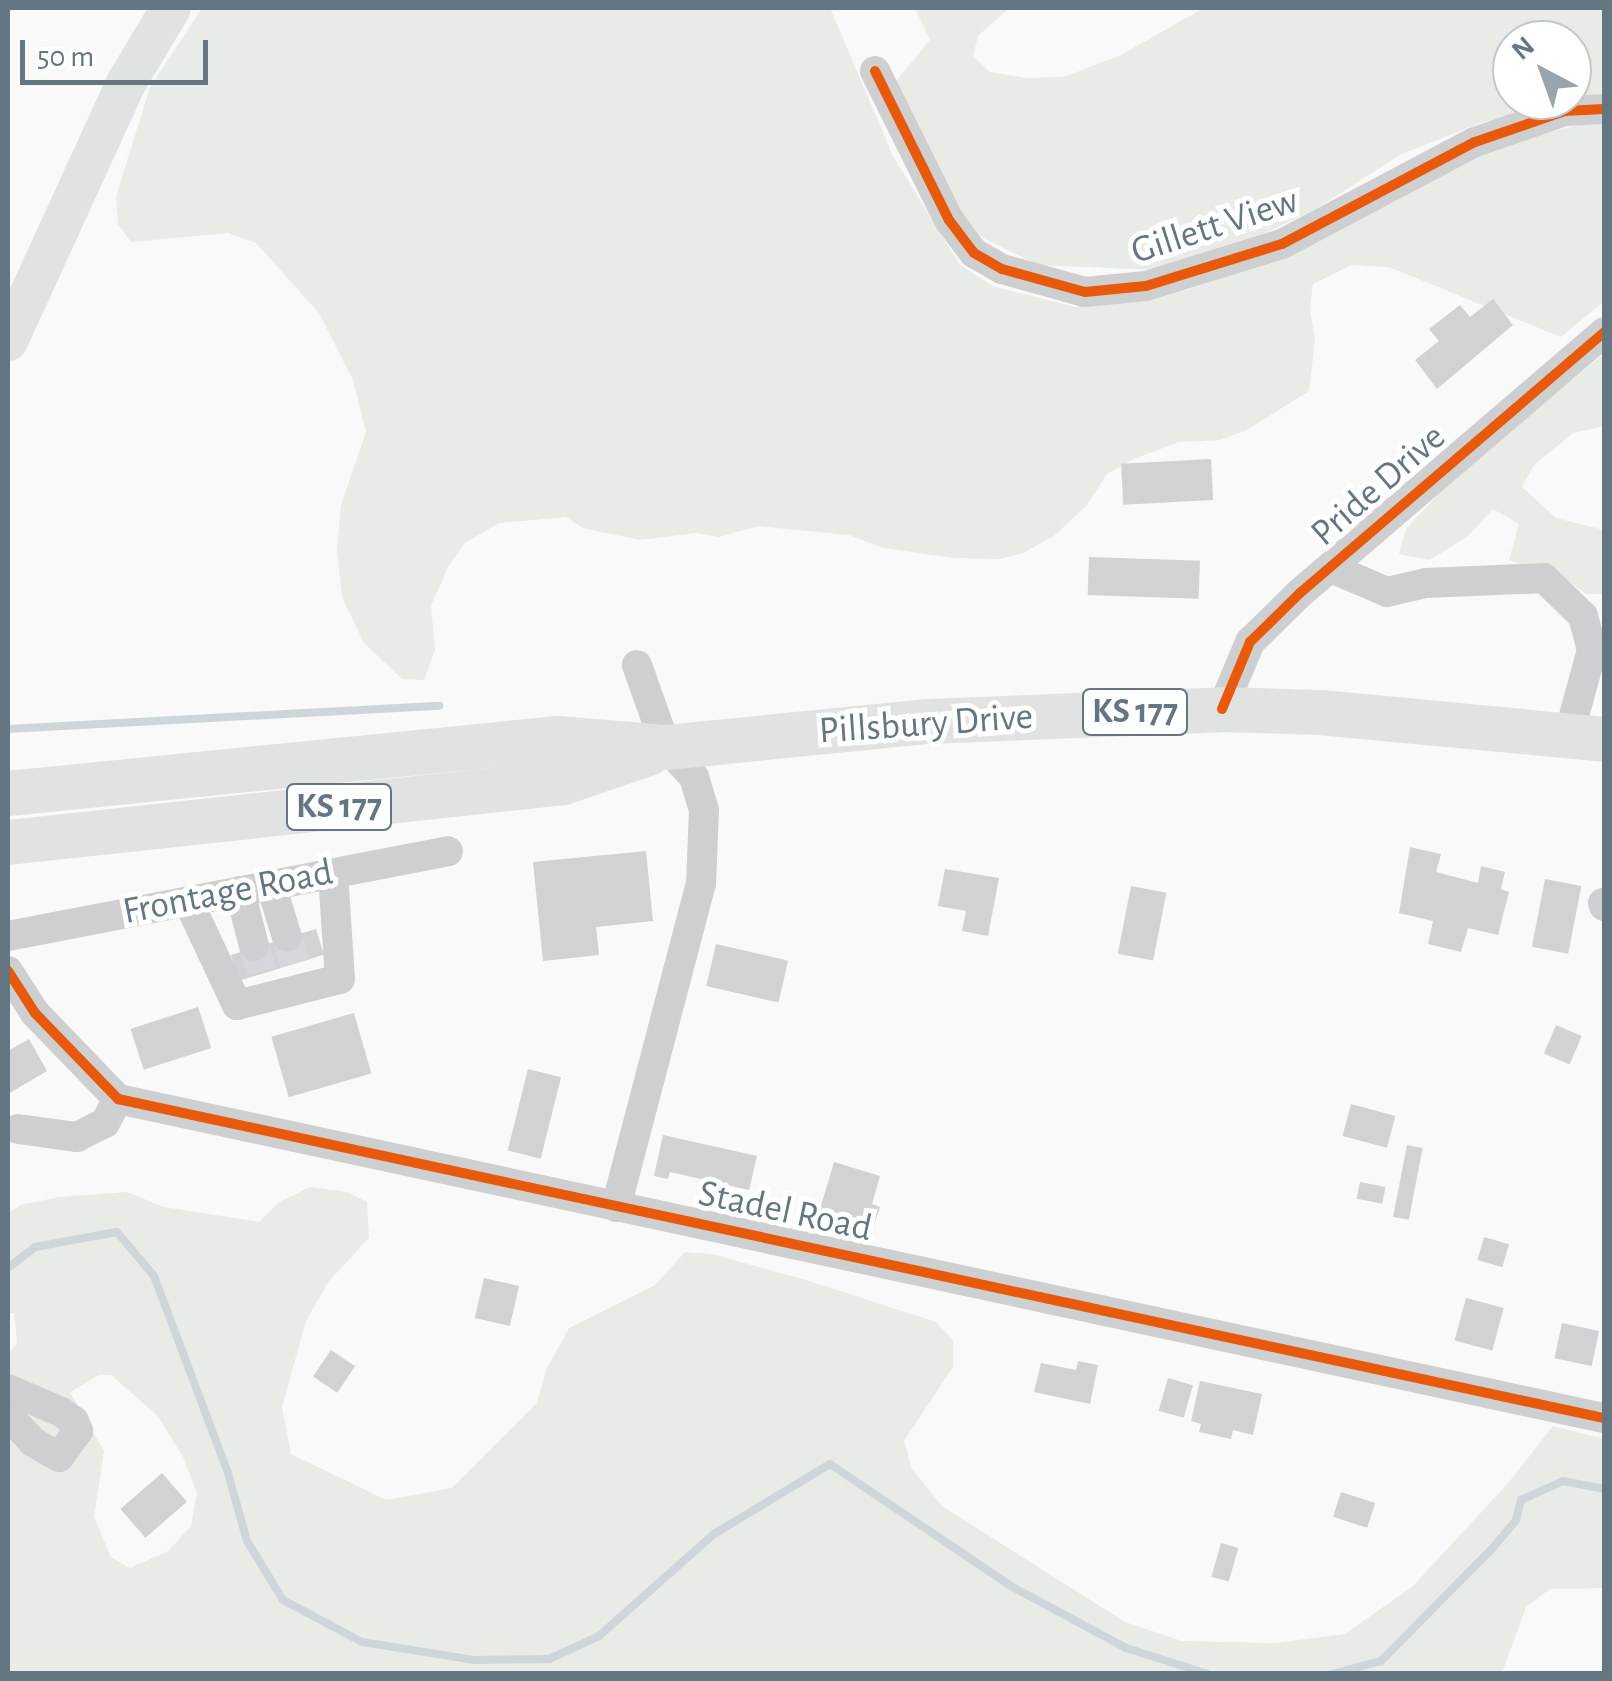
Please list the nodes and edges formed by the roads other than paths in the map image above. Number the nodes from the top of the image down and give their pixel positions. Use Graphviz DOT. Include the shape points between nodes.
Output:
graph roads {
  1 [pos="171,8"];
  2 [pos="875,71"];
  3 [pos="1604,109"];
  4 [pos="1604,332"];
  5 [pos="8,342"];
  6 [pos="1330,568"];
  7 [pos="1598,646"];
  8 [pos="637,665"];
  9 [pos="1222,709"];
  10 [pos="1587,736"];
  11 [pos="666,747"];
  12 [pos="8,793"];
  13 [pos="8,842"];
  14 [pos="448,851"];
  15 [pos="332,873"];
  16 [pos="271,885"];
  17 [pos="240,891"];
  18 [pos="188,901"];
  19 [pos="8,936"];
  20 [pos="295,963"];
  21 [pos="262,972"];
  22 [pos="13,991"];
  23 [pos="118,1099"];
  24 [pos="18,1129"];
  25 [pos="616,1207"];
  26 [pos="8,1389"];
  27 [pos="8,1415"];
  28 [pos="1604,1418"];
  1 -- 5 [label="main road" via="126,84"];
  2 -- 3 [label="street, Gillett View" via="948,220 974,253 1002,270 1085,292 1146,286 1282,244 1475,142 1565,112"];
  4 -- 6 [label="street, Pride Drive"];
  6 -- 7 [label="street" via="1386,592 1426,583 1544,578 1583,616"];
  6 -- 9 [label="street, Pride Drive" via="1250,642"];
  7 -- 10 [label="street"];
  8 -- 11 [label="street"];
  9 -- 10 [label="highway, Pillsbury Drive / KS 177"];
  9 -- 11 [label="highway, Pillsbury Drive / KS 177" via="928,721"];
  11 -- 12 [label="highway, Pillsbury Drive / KS 177" via="557,738"];
  11 -- 13 [label="highway, Pillsbury Drive / KS 177" via="563,782"];
  11 -- 25 [label="street" via="694,777 704,810 701,884"];
  14 -- 15 [label="street, Frontage Road"];
  15 -- 16 [label="street, Frontage Road"];
  15 -- 20 [label="street" via="340,980"];
  16 -- 17 [label="street, Frontage Road"];
  16 -- 20 [label="street"];
  17 -- 18 [label="street, Frontage Road"];
  17 -- 21 [label="street"];
  18 -- 19 [label="street, Frontage Road"];
  18 -- 21 [label="street" via="237,1005"];
  20 -- 21 [label="street"];
  22 -- 23 [label="street"];
  23 -- 24 [label="street" via="105,1123 77,1137"];
  23 -- 25 [label="street, Stadel Road"];
  25 -- 28 [label="street, Stadel Road"];
  26 -- 27 [label="street" via="61,1412 78,1431 60,1457 33,1442"];
}
